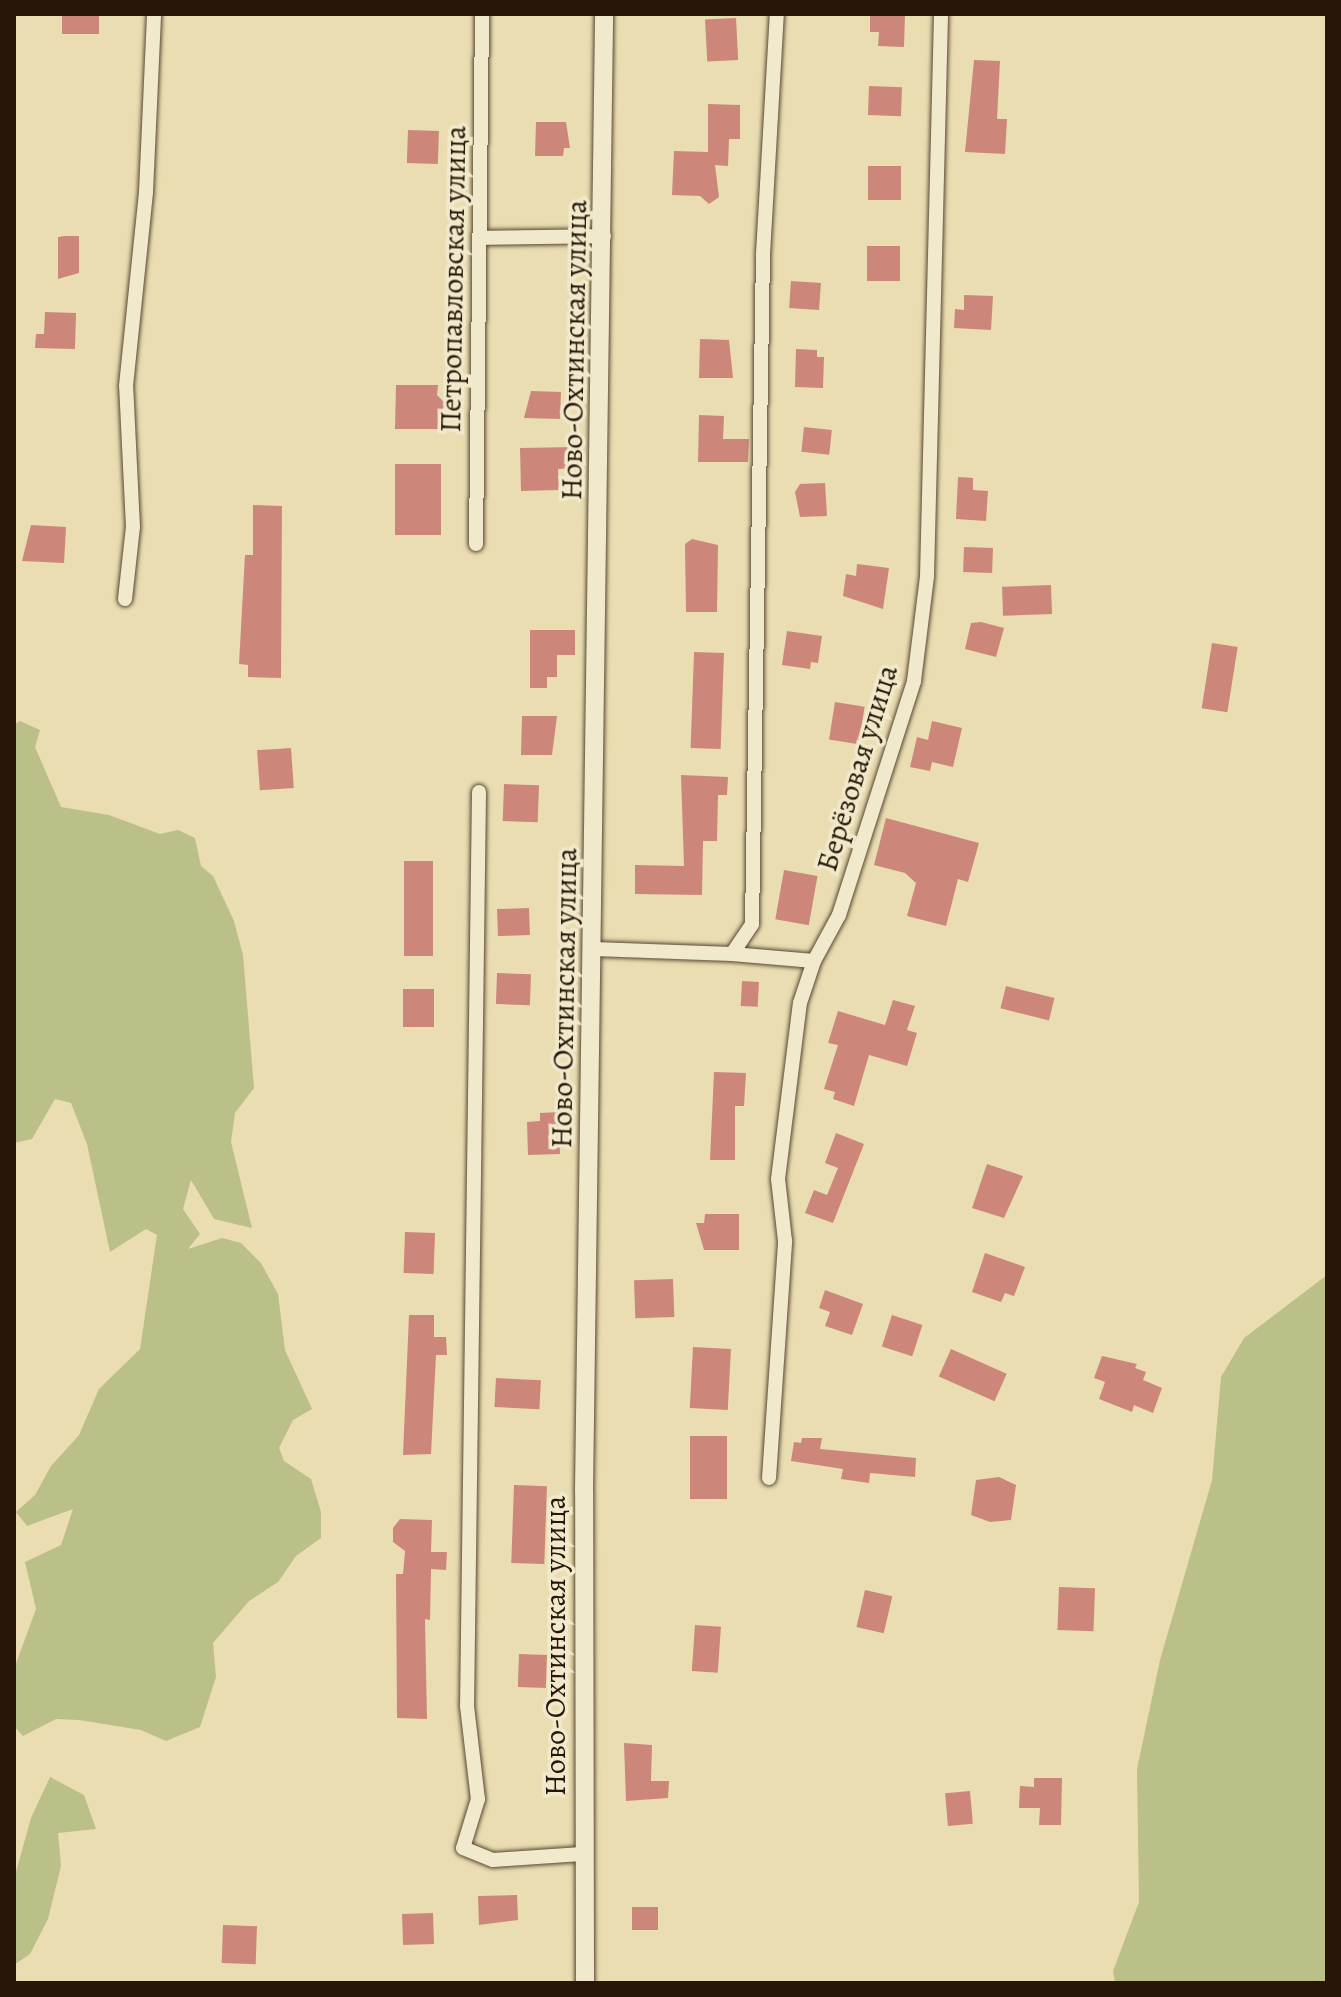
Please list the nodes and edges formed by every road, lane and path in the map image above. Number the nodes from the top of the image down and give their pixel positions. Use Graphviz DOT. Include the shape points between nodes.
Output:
graph roads {
  1 [pos="154,14"];
  2 [pos="482,14"];
  3 [pos="604,14"];
  4 [pos="777,14"];
  5 [pos="941,14"];
  6 [pos="604,236"];
  7 [pos="479,238"];
  8 [pos="476,544"];
  9 [pos="125,599"];
  10 [pos="479,792"];
  11 [pos="594,949"];
  12 [pos="732,954"];
  13 [pos="814,961"];
  14 [pos="769,1478"];
  15 [pos="582,1854"];
  16 [pos="585,1983"];
  1 -- 9 [label="street" via="146,192 126,386 133,527"];
  2 -- 7 [label="street, Петропавловская улица"];
  3 -- 6 [label="street, Ново-Охтинская улица"];
  4 -- 12 [label="street" via="763,254 752,924"];
  5 -- 13 [label="street, Берёзовая улица" via="927,576 914,681 839,915"];
  6 -- 7 [label="street"];
  6 -- 11 [label="street, Ново-Охтинская улица"];
  7 -- 8 [label="street, Петропавловская улица"];
  10 -- 15 [label="street" via="467,1706 478,1799 463,1848 493,1860"];
  11 -- 12 [label="street"];
  11 -- 15 [label="street, Ново-Охтинская улица"];
  12 -- 13 [label="street"];
  13 -- 14 [label="street, Берёзовая улица" via="800,1003 778,1179 785,1241"];
  15 -- 16 [label="street, Ново-Охтинская улица"];
}
